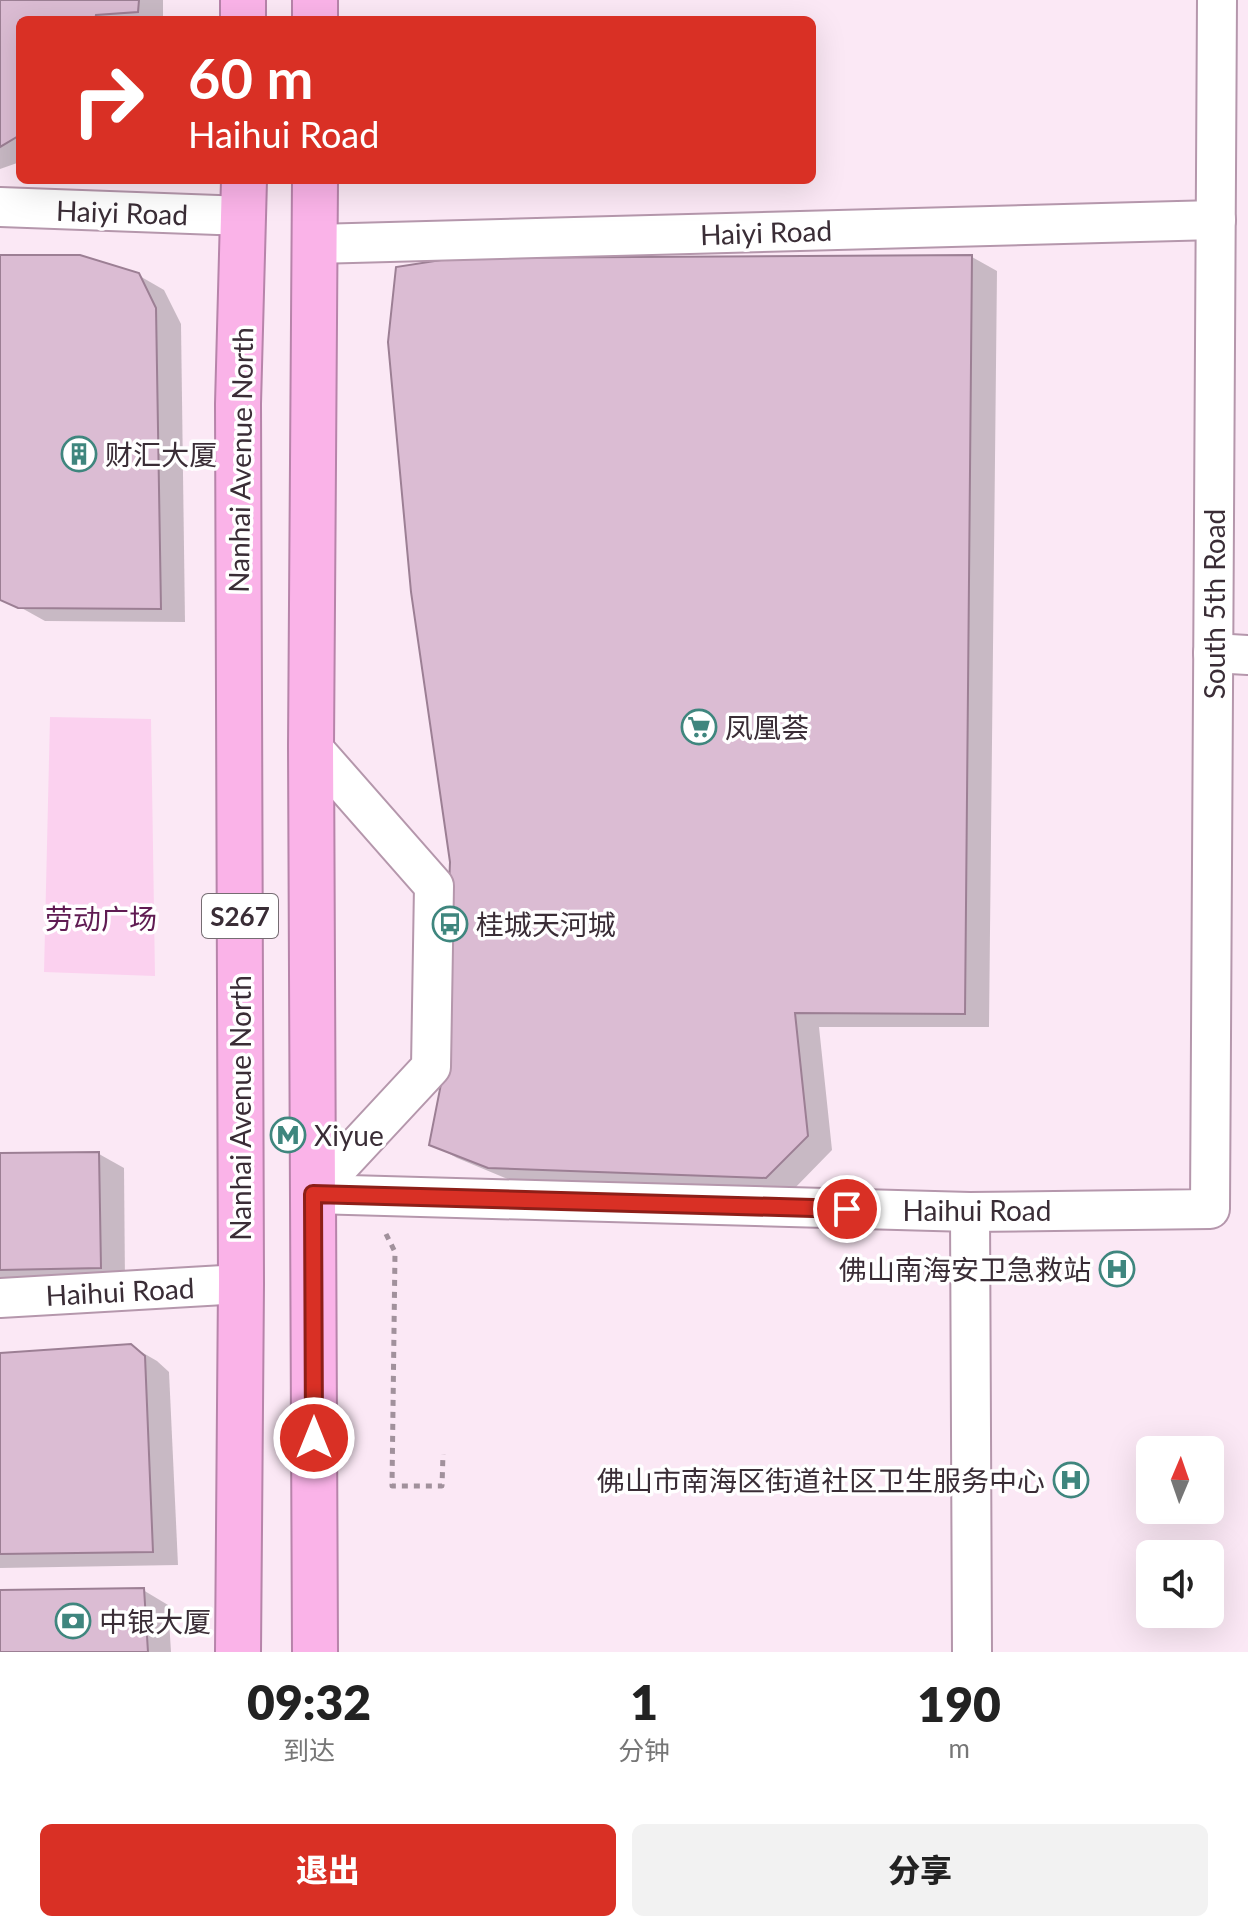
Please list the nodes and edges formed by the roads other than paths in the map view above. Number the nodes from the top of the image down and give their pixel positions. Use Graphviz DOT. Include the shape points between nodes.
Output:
graph roads {
  1 [pos="1217,0"];
  2 [pos="315,184"];
  3 [pos="245,198"];
  4 [pos="0,207"];
  5 [pos="1216,220"];
  6 [pos="315,244"];
  7 [pos="1231,654"];
  8 [pos="311,746"];
  9 [pos="313,1194"];
  10 [pos="1210,1209"];
  11 [pos="970,1212"];
  12 [pos="241,1284"];
  13 [pos="0,1298"];
  14 [pos="238,1652"];
  15 [pos="315,1652"];
  16 [pos="972,1652"];
  1 -- 5 [label="street, South 5th Road"];
  2 -- 6 [label="highway, S267"];
  3 -- 4 [label="street, Haiyi Road"];
  3 -- 12 [label="highway, Nanhai Avenue North / S267" via="238,404"];
  5 -- 6 [label="street, Haiyi Road"];
  5 -- 7 [label="street, South 5th Road"];
  6 -- 8 [label="highway, S267"];
  7 -- 10 [label="street, South 5th Road"];
  8 -- 9 [label="highway, S267"];
  8 -- 9 [label="street" via="434,886 431,1067"];
  9 -- 11 [label="street, Haihui Road"];
  9 -- 15 [label="highway, S267"];
  10 -- 11 [label="street, Haihui Road"];
  11 -- 16 [label="street"];
  12 -- 13 [label="street, Haihui Road"];
  12 -- 14 [label="highway, Nanhai Avenue North / S267"];
}
